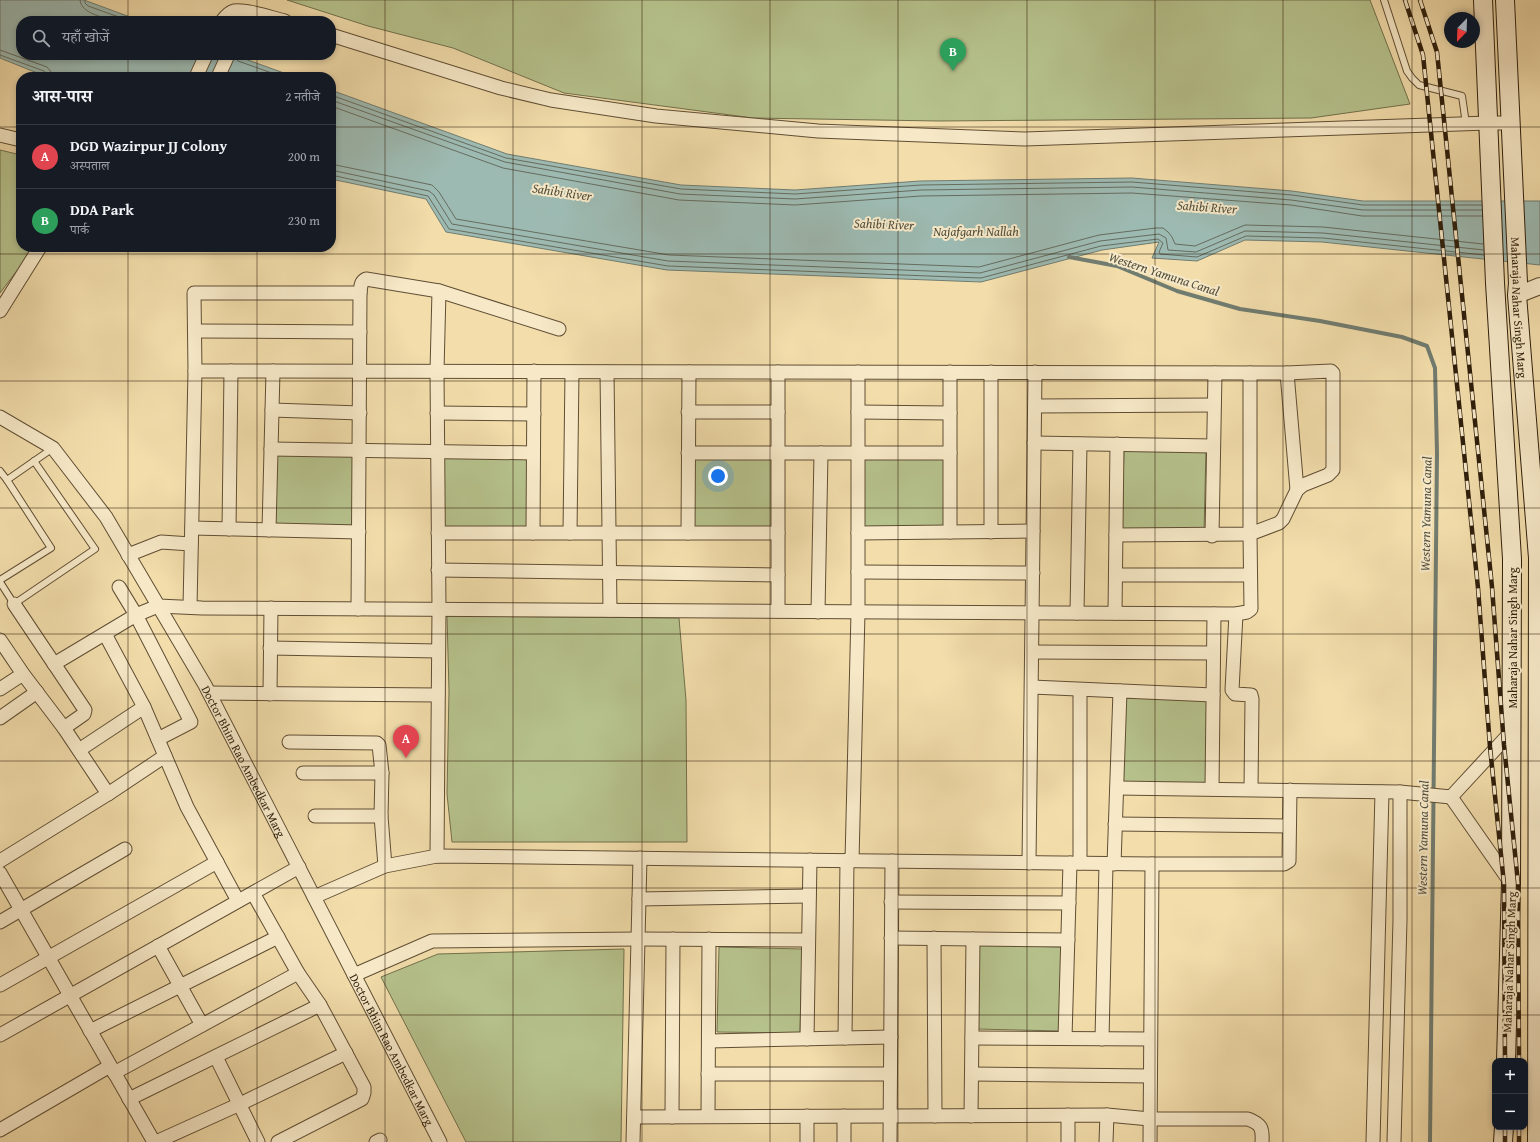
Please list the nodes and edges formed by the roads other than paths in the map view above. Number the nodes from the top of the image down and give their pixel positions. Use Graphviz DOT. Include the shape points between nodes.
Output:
graph roads {
  1 [pos="1384,0"];
  2 [pos="1483,0"];
  3 [pos="1505,0"];
  4 [pos="227,16"];
  5 [pos="249,16"];
  6 [pos="336,37"];
  7 [pos="204,60"];
  8 [pos="226,60"];
  9 [pos="198,72"];
  10 [pos="220,72"];
  11 [pos="1488,123"];
  12 [pos="1510,123"];
  13 [pos="1466,124"];
  14 [pos="0,135"];
  15 [pos="16,139"];
  16 [pos="37,252"];
  17 [pos="1540,286"];
  18 [pos="1518,289"];
  19 [pos="439,291"];
  20 [pos="360,293"];
  21 [pos="0,311"];
  22 [pos="559,329"];
  23 [pos="195,331"];
  24 [pos="360,332"];
  25 [pos="195,371"];
  26 [pos="231,371"];
  27 [pos="273,371"];
  28 [pos="360,371"];
  29 [pos="436,371"];
  30 [pos="534,371"];
  31 [pos="572,372"];
  32 [pos="607,372"];
  33 [pos="689,372"];
  34 [pos="778,372"];
  35 [pos="858,372"];
  36 [pos="950,372"];
  37 [pos="991,372"];
  38 [pos="1035,372"];
  39 [pos="1214,372"];
  40 [pos="1250,373"];
  41 [pos="1287,373"];
  42 [pos="1214,405"];
  43 [pos="1035,406"];
  44 [pos="272,410"];
  45 [pos="688,412"];
  46 [pos="778,412"];
  47 [pos="858,412"];
  48 [pos="360,413"];
  49 [pos="950,413"];
  50 [pos="437,414"];
  51 [pos="534,414"];
  52 [pos="0,417"];
  53 [pos="1034,443"];
  54 [pos="1080,444"];
  55 [pos="1117,444"];
  56 [pos="1213,446"];
  57 [pos="53,448"];
  58 [pos="271,449"];
  59 [pos="360,450"];
  60 [pos="437,452"];
  61 [pos="533,453"];
  62 [pos="688,453"];
  63 [pos="778,453"];
  64 [pos="821,453"];
  65 [pos="858,453"];
  66 [pos="950,453"];
  67 [pos="34,461"];
  68 [pos="0,471"];
  69 [pos="7,480"];
  70 [pos="1297,490"];
  71 [pos="192,528"];
  72 [pos="229,529"];
  73 [pos="269,530"];
  74 [pos="1033,531"];
  75 [pos="359,532"];
  76 [pos="950,532"];
  77 [pos="990,532"];
  78 [pos="438,533"];
  79 [pos="533,533"];
  80 [pos="570,533"];
  81 [pos="609,533"];
  82 [pos="688,533"];
  83 [pos="858,533"];
  84 [pos="778,534"];
  85 [pos="1250,534"];
  86 [pos="1116,535"];
  87 [pos="1212,536"];
  88 [pos="191,544"];
  89 [pos="128,555"];
  90 [pos="438,570"];
  91 [pos="610,572"];
  92 [pos="858,572"];
  93 [pos="1033,573"];
  94 [pos="778,575"];
  95 [pos="1116,575"];
  96 [pos="1250,575"];
  97 [pos="0,581"];
  98 [pos="119,587"];
  99 [pos="14,604"];
  100 [pos="158,606"];
  101 [pos="190,608"];
  102 [pos="271,608"];
  103 [pos="358,609"];
  104 [pos="439,609"];
  105 [pos="610,610"];
  106 [pos="778,611"];
  107 [pos="818,612"];
  108 [pos="858,612"];
  109 [pos="1032,613"];
  110 [pos="1077,613"];
  111 [pos="1115,614"];
  112 [pos="1214,614"];
  113 [pos="1236,614"];
  114 [pos="136,615"];
  115 [pos="105,634"];
  116 [pos="0,640"];
  117 [pos="270,648"];
  118 [pos="438,651"];
  119 [pos="1032,652"];
  120 [pos="1213,653"];
  121 [pos="54,664"];
  122 [pos="23,674"];
  123 [pos="1539,685"];
  124 [pos="1032,687"];
  125 [pos="0,689"];
  126 [pos="1080,690"];
  127 [pos="1120,691"];
  128 [pos="37,692"];
  129 [pos="210,693"];
  130 [pos="270,694"];
  131 [pos="438,695"];
  132 [pos="1213,695"];
  133 [pos="144,707"];
  134 [pos="0,718"];
  135 [pos="64,728"];
  136 [pos="1512,731"];
  137 [pos="158,739"];
  138 [pos="289,742"];
  139 [pos="79,750"];
  140 [pos="165,756"];
  141 [pos="303,773"];
  142 [pos="382,773"];
  143 [pos="1117,788"];
  144 [pos="1212,789"];
  145 [pos="1251,789"];
  146 [pos="1290,790"];
  147 [pos="1382,792"];
  148 [pos="1406,792"];
  149 [pos="108,794"];
  150 [pos="1448,797"];
  151 [pos="1539,814"];
  152 [pos="315,816"];
  153 [pos="381,816"];
  154 [pos="1115,824"];
  155 [pos="1289,826"];
  156 [pos="125,848"];
  157 [pos="437,856"];
  158 [pos="640,858"];
  159 [pos="810,860"];
  160 [pos="850,860"];
  161 [pos="0,861"];
  162 [pos="892,861"];
  163 [pos="217,862"];
  164 [pos="1029,863"];
  165 [pos="1075,863"];
  166 [pos="1110,864"];
  167 [pos="1152,864"];
  168 [pos="385,866"];
  169 [pos="299,867"];
  170 [pos="0,873"];
  171 [pos="1511,883"];
  172 [pos="253,892"];
  173 [pos="809,896"];
  174 [pos="314,897"];
  175 [pos="640,899"];
  176 [pos="238,901"];
  177 [pos="891,902"];
  178 [pos="1069,903"];
  179 [pos="21,910"];
  180 [pos="0,922"];
  181 [pos="1539,936"];
  182 [pos="278,937"];
  183 [pos="891,938"];
  184 [pos="934,938"];
  185 [pos="639,939"];
  186 [pos="673,939"];
  187 [pos="709,939"];
  188 [pos="973,939"];
  189 [pos="808,940"];
  190 [pos="1068,940"];
  191 [pos="158,946"];
  192 [pos="49,958"];
  193 [pos="298,973"];
  194 [pos="354,975"];
  195 [pos="0,985"];
  196 [pos="180,986"];
  197 [pos="70,996"];
  198 [pos="320,1005"];
  199 [pos="1539,1020"];
  200 [pos="202,1025"];
  201 [pos="90,1031"];
  202 [pos="0,1035"];
  203 [pos="891,1037"];
  204 [pos="845,1038"];
  205 [pos="972,1038"];
  206 [pos="1065,1038"];
  207 [pos="807,1039"];
  208 [pos="1102,1039"];
  209 [pos="1150,1039"];
  210 [pos="709,1041"];
  211 [pos="346,1053"];
  212 [pos="216,1056"];
  213 [pos="1506,1058"];
  214 [pos="112,1070"];
  215 [pos="708,1074"];
  216 [pos="890,1074"];
  217 [pos="972,1074"];
  218 [pos="1150,1076"];
  219 [pos="129,1099"];
  220 [pos="240,1104"];
  221 [pos="1068,1115"];
  222 [pos="1107,1115"];
  223 [pos="672,1116"];
  224 [pos="708,1116"];
  225 [pos="807,1116"];
  226 [pos="844,1116"];
  227 [pos="890,1116"];
  228 [pos="935,1116"];
  229 [pos="971,1116"];
  230 [pos="634,1117"];
  231 [pos="1150,1119"];
  232 [pos="0,1130"];
  233 [pos="1504,1130"];
  234 [pos="1538,1135"];
  235 [pos="155,1142"];
  236 [pos="258,1142"];
  237 [pos="278,1142"];
  238 [pos="440,1142"];
  239 [pos="633,1142"];
  240 [pos="807,1142"];
  241 [pos="844,1142"];
  242 [pos="890,1142"];
  243 [pos="1068,1142"];
  244 [pos="1106,1142"];
  245 [pos="1150,1142"];
  246 [pos="1262,1142"];
  247 [pos="1373,1142"];
  248 [pos="1394,1142"];
  249 [pos="1503,1142"];
  1 -- 13 [label="lane" via="1407,71 1419,85 1462,96"];
  2 -- 11 [label="main road, Maharaja Nahar Singh Marg"];
  3 -- 12 [label="main road, Maharaja Nahar Singh Marg"];
  4 -- 5 [label="street" via="236,11"];
  6 -- 13 [label="street" via="500,88 551,100 656,116 818,131 1025,139"];
  7 -- 9 [label="street"];
  8 -- 10 [label="street"];
  11 -- 12 [label="street"];
  11 -- 13 [label="street"];
  11 -- 136 [label="main road, Maharaja Nahar Singh Marg" via="1512,559"];
  12 -- 18 [label="main road, Maharaja Nahar Singh Marg"];
  14 -- 15 [label="street"];
  16 -- 21 [label="street"];
  17 -- 18 [label="street"];
  18 -- 123 [label="main road, Maharaja Nahar Singh Marg" via="1538,558"];
  19 -- 20 [label="street" via="366,279 361,285"];
  19 -- 22 [label="street"];
  19 -- 29 [label="street"];
  20 -- 23 [label="street" via="195,292"];
  20 -- 24 [label="street"];
  23 -- 24 [label="street"];
  23 -- 25 [label="street"];
  24 -- 28 [label="street"];
  25 -- 26 [label="street"];
  25 -- 71 [label="street"];
  26 -- 27 [label="street"];
  26 -- 72 [label="street"];
  27 -- 28 [label="street"];
  27 -- 44 [label="street"];
  28 -- 29 [label="street"];
  28 -- 48 [label="street"];
  29 -- 30 [label="street"];
  29 -- 50 [label="street"];
  30 -- 31 [label="street"];
  30 -- 51 [label="street"];
  31 -- 32 [label="street"];
  31 -- 80 [label="street"];
  32 -- 33 [label="street"];
  32 -- 81 [label="street"];
  33 -- 34 [label="street"];
  33 -- 45 [label="street"];
  34 -- 35 [label="street"];
  34 -- 46 [label="street"];
  35 -- 36 [label="street"];
  35 -- 47 [label="street"];
  36 -- 37 [label="street"];
  36 -- 49 [label="street"];
  37 -- 38 [label="street"];
  37 -- 77 [label="street"];
  38 -- 39 [label="street"];
  38 -- 43 [label="street"];
  39 -- 40 [label="street"];
  39 -- 42 [label="street"];
  40 -- 41 [label="street"];
  40 -- 85 [label="street"];
  41 -- 70 [label="street"];
  41 -- 70 [label="street" via="1333,373 1333,470"];
  42 -- 43 [label="street"];
  42 -- 56 [label="street"];
  43 -- 53 [label="street"];
  44 -- 48 [label="street"];
  44 -- 58 [label="street"];
  45 -- 46 [label="street"];
  45 -- 62 [label="street"];
  46 -- 63 [label="street"];
  47 -- 49 [label="street"];
  47 -- 65 [label="street"];
  48 -- 59 [label="street"];
  49 -- 66 [label="street"];
  50 -- 51 [label="street"];
  50 -- 60 [label="street"];
  51 -- 61 [label="street"];
  52 -- 57 [label="street, Doctor Bhim Rao Ambedkar Marg"];
  53 -- 54 [label="street"];
  53 -- 74 [label="street"];
  54 -- 55 [label="street"];
  54 -- 110 [label="street"];
  55 -- 56 [label="street"];
  55 -- 86 [label="street"];
  56 -- 87 [label="street"];
  57 -- 67 [label="lane"];
  57 -- 89 [label="street, Doctor Bhim Rao Ambedkar Marg" via="106,517"];
  58 -- 59 [label="street"];
  58 -- 73 [label="street"];
  59 -- 60 [label="street"];
  59 -- 75 [label="street"];
  60 -- 61 [label="street"];
  60 -- 78 [label="street"];
  61 -- 79 [label="street"];
  62 -- 63 [label="street"];
  62 -- 82 [label="street"];
  63 -- 64 [label="street"];
  63 -- 84 [label="street"];
  64 -- 65 [label="street"];
  64 -- 107 [label="street"];
  65 -- 66 [label="street"];
  65 -- 83 [label="street"];
  66 -- 76 [label="street"];
  67 -- 69 [label="lane"];
  67 -- 99 [label="lane" via="95,549"];
  68 -- 69 [label="lane"];
  69 -- 97 [label="lane" via="51,548"];
  70 -- 85 [label="street" via="1279,523"];
  71 -- 72 [label="street"];
  71 -- 88 [label="street"];
  72 -- 73 [label="street"];
  73 -- 75 [label="street"];
  74 -- 77 [label="street"];
  74 -- 93 [label="street"];
  75 -- 103 [label="street"];
  76 -- 77 [label="street"];
  76 -- 83 [label="street"];
  78 -- 79 [label="street"];
  78 -- 90 [label="street"];
  79 -- 80 [label="street"];
  80 -- 81 [label="street"];
  81 -- 82 [label="street"];
  81 -- 91 [label="street"];
  82 -- 84 [label="street"];
  83 -- 92 [label="street"];
  84 -- 94 [label="street"];
  85 -- 87 [label="street"];
  85 -- 96 [label="street"];
  86 -- 87 [label="street"];
  86 -- 95 [label="street"];
  88 -- 89 [label="street" via="161,542"];
  88 -- 101 [label="street"];
  89 -- 100 [label="street, Doctor Bhim Rao Ambedkar Marg"];
  90 -- 91 [label="street"];
  90 -- 104 [label="street"];
  91 -- 94 [label="street"];
  91 -- 105 [label="street"];
  92 -- 93 [label="street"];
  92 -- 108 [label="street"];
  93 -- 109 [label="street"];
  94 -- 106 [label="street"];
  95 -- 96 [label="street"];
  95 -- 111 [label="street"];
  96 -- 113 [label="street" via="1251,609"];
  97 -- 99 [label="lane"];
  98 -- 114 [label="street"];
  99 -- 121 [label="street"];
  100 -- 101 [label="street"];
  100 -- 114 [label="street"];
  100 -- 129 [label="street, Doctor Bhim Rao Ambedkar Marg"];
  101 -- 102 [label="street"];
  102 -- 103 [label="street"];
  102 -- 117 [label="street"];
  103 -- 104 [label="street"];
  104 -- 105 [label="street"];
  104 -- 118 [label="street"];
  105 -- 106 [label="street"];
  106 -- 107 [label="street"];
  107 -- 108 [label="street"];
  108 -- 109 [label="street"];
  108 -- 160 [label="street"];
  109 -- 110 [label="street"];
  109 -- 119 [label="street"];
  110 -- 111 [label="street"];
  111 -- 112 [label="street"];
  112 -- 113 [label="street"];
  112 -- 120 [label="street"];
  113 -- 145 [label="street" via="1232,690 1235,694 1251,695 1252,699"];
  114 -- 115 [label="street"];
  114 -- 137 [label="street" via="191,722"];
  115 -- 121 [label="street"];
  115 -- 133 [label="street"];
  116 -- 122 [label="street"];
  117 -- 118 [label="street"];
  117 -- 130 [label="street"];
  118 -- 131 [label="street"];
  119 -- 120 [label="street"];
  119 -- 124 [label="street"];
  120 -- 132 [label="street"];
  121 -- 135 [label="street" via="85,710 84,714"];
  122 -- 125 [label="street"];
  122 -- 128 [label="street"];
  123 -- 151 [label="main road, Maharaja Nahar Singh Marg"];
  124 -- 126 [label="street"];
  124 -- 164 [label="street"];
  126 -- 127 [label="street"];
  126 -- 165 [label="street"];
  127 -- 132 [label="street"];
  127 -- 143 [label="street"];
  128 -- 134 [label="street"];
  128 -- 135 [label="street"];
  129 -- 130 [label="street"];
  129 -- 169 [label="street, Doctor Bhim Rao Ambedkar Marg"];
  130 -- 131 [label="street"];
  131 -- 157 [label="street"];
  132 -- 144 [label="street"];
  133 -- 137 [label="street"];
  133 -- 139 [label="street"];
  135 -- 139 [label="street"];
  136 -- 150 [label="street"];
  136 -- 171 [label="main road, Maharaja Nahar Singh Marg"];
  137 -- 140 [label="street"];
  138 -- 142 [label="street" via="377,744 381,747"];
  139 -- 149 [label="street"];
  140 -- 149 [label="street"];
  140 -- 163 [label="street" via="187,807"];
  141 -- 142 [label="street"];
  142 -- 153 [label="street"];
  143 -- 144 [label="street"];
  143 -- 154 [label="street"];
  144 -- 145 [label="street"];
  145 -- 146 [label="street"];
  146 -- 147 [label="street"];
  146 -- 155 [label="street"];
  147 -- 148 [label="street"];
  147 -- 247 [label="street"];
  148 -- 150 [label="street"];
  148 -- 248 [label="street"];
  149 -- 161 [label="street"];
  150 -- 171 [label="street"];
  151 -- 181 [label="main road, Maharaja Nahar Singh Marg"];
  152 -- 153 [label="street"];
  153 -- 168 [label="street"];
  154 -- 155 [label="street"];
  154 -- 166 [label="street"];
  155 -- 167 [label="street" via="1289,861 1284,864"];
  156 -- 179 [label="street"];
  157 -- 158 [label="street"];
  157 -- 168 [label="street"];
  158 -- 159 [label="street"];
  158 -- 175 [label="street"];
  159 -- 160 [label="street"];
  159 -- 173 [label="street"];
  160 -- 162 [label="street"];
  160 -- 204 [label="street"];
  162 -- 164 [label="street"];
  162 -- 177 [label="street"];
  163 -- 176 [label="street"];
  163 -- 192 [label="street"];
  164 -- 165 [label="street"];
  165 -- 166 [label="street"];
  165 -- 178 [label="street"];
  166 -- 167 [label="street"];
  166 -- 208 [label="street"];
  167 -- 209 [label="street"];
  168 -- 174 [label="street"];
  169 -- 172 [label="street"];
  169 -- 174 [label="street, Doctor Bhim Rao Ambedkar Marg"];
  170 -- 179 [label="street"];
  171 -- 213 [label="main road, Maharaja Nahar Singh Marg"];
  172 -- 176 [label="street"];
  172 -- 182 [label="street"];
  173 -- 175 [label="street"];
  173 -- 189 [label="street"];
  174 -- 194 [label="street, Doctor Bhim Rao Ambedkar Marg"];
  175 -- 185 [label="street"];
  176 -- 191 [label="street"];
  177 -- 178 [label="street"];
  177 -- 183 [label="street"];
  178 -- 190 [label="street"];
  179 -- 180 [label="street"];
  179 -- 192 [label="street"];
  181 -- 199 [label="main road, Maharaja Nahar Singh Marg"];
  182 -- 193 [label="street"];
  182 -- 196 [label="street"];
  183 -- 184 [label="street"];
  183 -- 203 [label="street"];
  184 -- 188 [label="street"];
  184 -- 228 [label="street"];
  185 -- 186 [label="street"];
  185 -- 194 [label="street" via="432,941"];
  185 -- 230 [label="street"];
  186 -- 187 [label="street"];
  186 -- 223 [label="street"];
  187 -- 189 [label="street"];
  187 -- 210 [label="street"];
  188 -- 190 [label="street"];
  188 -- 205 [label="street"];
  189 -- 207 [label="street"];
  190 -- 206 [label="street"];
  191 -- 196 [label="street"];
  191 -- 197 [label="street"];
  192 -- 195 [label="street"];
  192 -- 197 [label="street"];
  193 -- 198 [label="street"];
  193 -- 200 [label="street"];
  194 -- 238 [label="street, Doctor Bhim Rao Ambedkar Marg"];
  196 -- 200 [label="street"];
  196 -- 201 [label="street"];
  197 -- 201 [label="street"];
  197 -- 202 [label="street"];
  198 -- 211 [label="street"];
  198 -- 212 [label="street"];
  199 -- 234 [label="main road, Maharaja Nahar Singh Marg"];
  200 -- 214 [label="street"];
  201 -- 214 [label="street"];
  203 -- 204 [label="street"];
  203 -- 216 [label="street"];
  204 -- 207 [label="street"];
  205 -- 206 [label="street"];
  205 -- 217 [label="street"];
  206 -- 208 [label="street"];
  207 -- 210 [label="street"];
  208 -- 209 [label="street"];
  209 -- 218 [label="street"];
  210 -- 215 [label="street"];
  211 -- 220 [label="street"];
  211 -- 237 [label="street" via="364,1087 362,1099"];
  212 -- 219 [label="street"];
  212 -- 220 [label="street"];
  214 -- 219 [label="street"];
  214 -- 232 [label="street"];
  215 -- 216 [label="street"];
  215 -- 224 [label="street"];
  216 -- 227 [label="street"];
  217 -- 218 [label="street"];
  217 -- 229 [label="street"];
  218 -- 231 [label="street"];
  219 -- 235 [label="street"];
  220 -- 235 [label="street"];
  220 -- 236 [label="street"];
  221 -- 222 [label="street"];
  221 -- 229 [label="street"];
  221 -- 243 [label="street"];
  222 -- 231 [label="street"];
  222 -- 244 [label="street"];
  223 -- 224 [label="street"];
  223 -- 230 [label="street"];
  224 -- 225 [label="street"];
  225 -- 226 [label="street"];
  225 -- 240 [label="street"];
  226 -- 227 [label="street"];
  226 -- 241 [label="street"];
  227 -- 228 [label="street"];
  227 -- 242 [label="street"];
  228 -- 229 [label="street"];
  230 -- 239 [label="street"];
  231 -- 245 [label="street"];
  231 -- 246 [label="street" via="1248,1119 1261,1126"];
  233 -- 249 [label="main road"];
}
